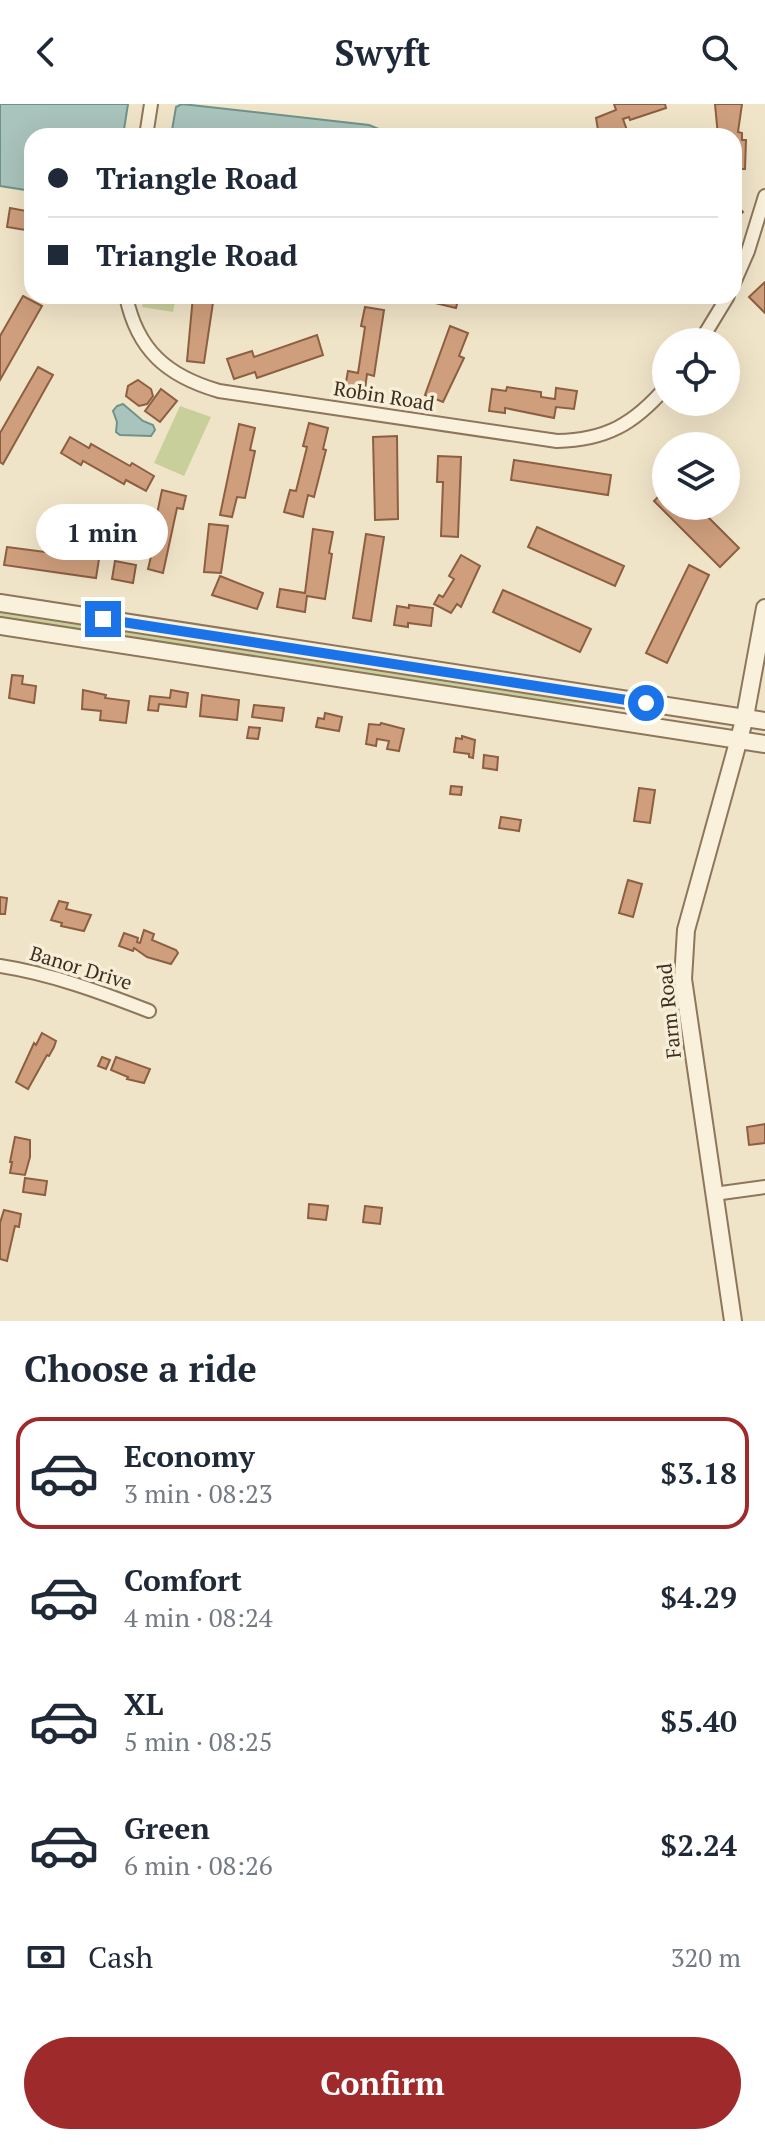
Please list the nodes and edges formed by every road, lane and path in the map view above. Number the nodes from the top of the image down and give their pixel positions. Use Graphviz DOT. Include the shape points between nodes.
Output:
graph roads {
  1 [pos="151,104"];
  2 [pos="147,128"];
  3 [pos="765,196"];
  4 [pos="742,265"];
  5 [pos="128,304"];
  6 [pos="723,304"];
  7 [pos="709,328"];
  8 [pos="652,402"];
  9 [pos="0,603"];
  10 [pos="765,608"];
  11 [pos="0,626"];
  12 [pos="745,717"];
  13 [pos="765,721"];
  14 [pos="738,740"];
  15 [pos="765,744"];
  16 [pos="0,966"];
  17 [pos="149,1011"];
  18 [pos="765,1187"];
  19 [pos="714,1194"];
  20 [pos="733,1321"];
  1 -- 2 [label="street"];
  3 -- 4 [label="street"];
  5 -- 8 [label="street, Robin Road" via="153,354 181,378 219,391 557,441 614,431"];
  6 -- 7 [label="street"];
  9 -- 12 [label="street"];
  10 -- 12 [label="street, Farm Road"];
  11 -- 14 [label="street"];
  12 -- 13 [label="street"];
  12 -- 14 [label="street, Farm Road"];
  14 -- 15 [label="street"];
  14 -- 19 [label="street, Farm Road" via="684,950 683,979"];
  16 -- 17 [label="street, Banor Drive" via="71,982"];
  18 -- 19 [label="street"];
  19 -- 20 [label="street, Farm Road"];
}
